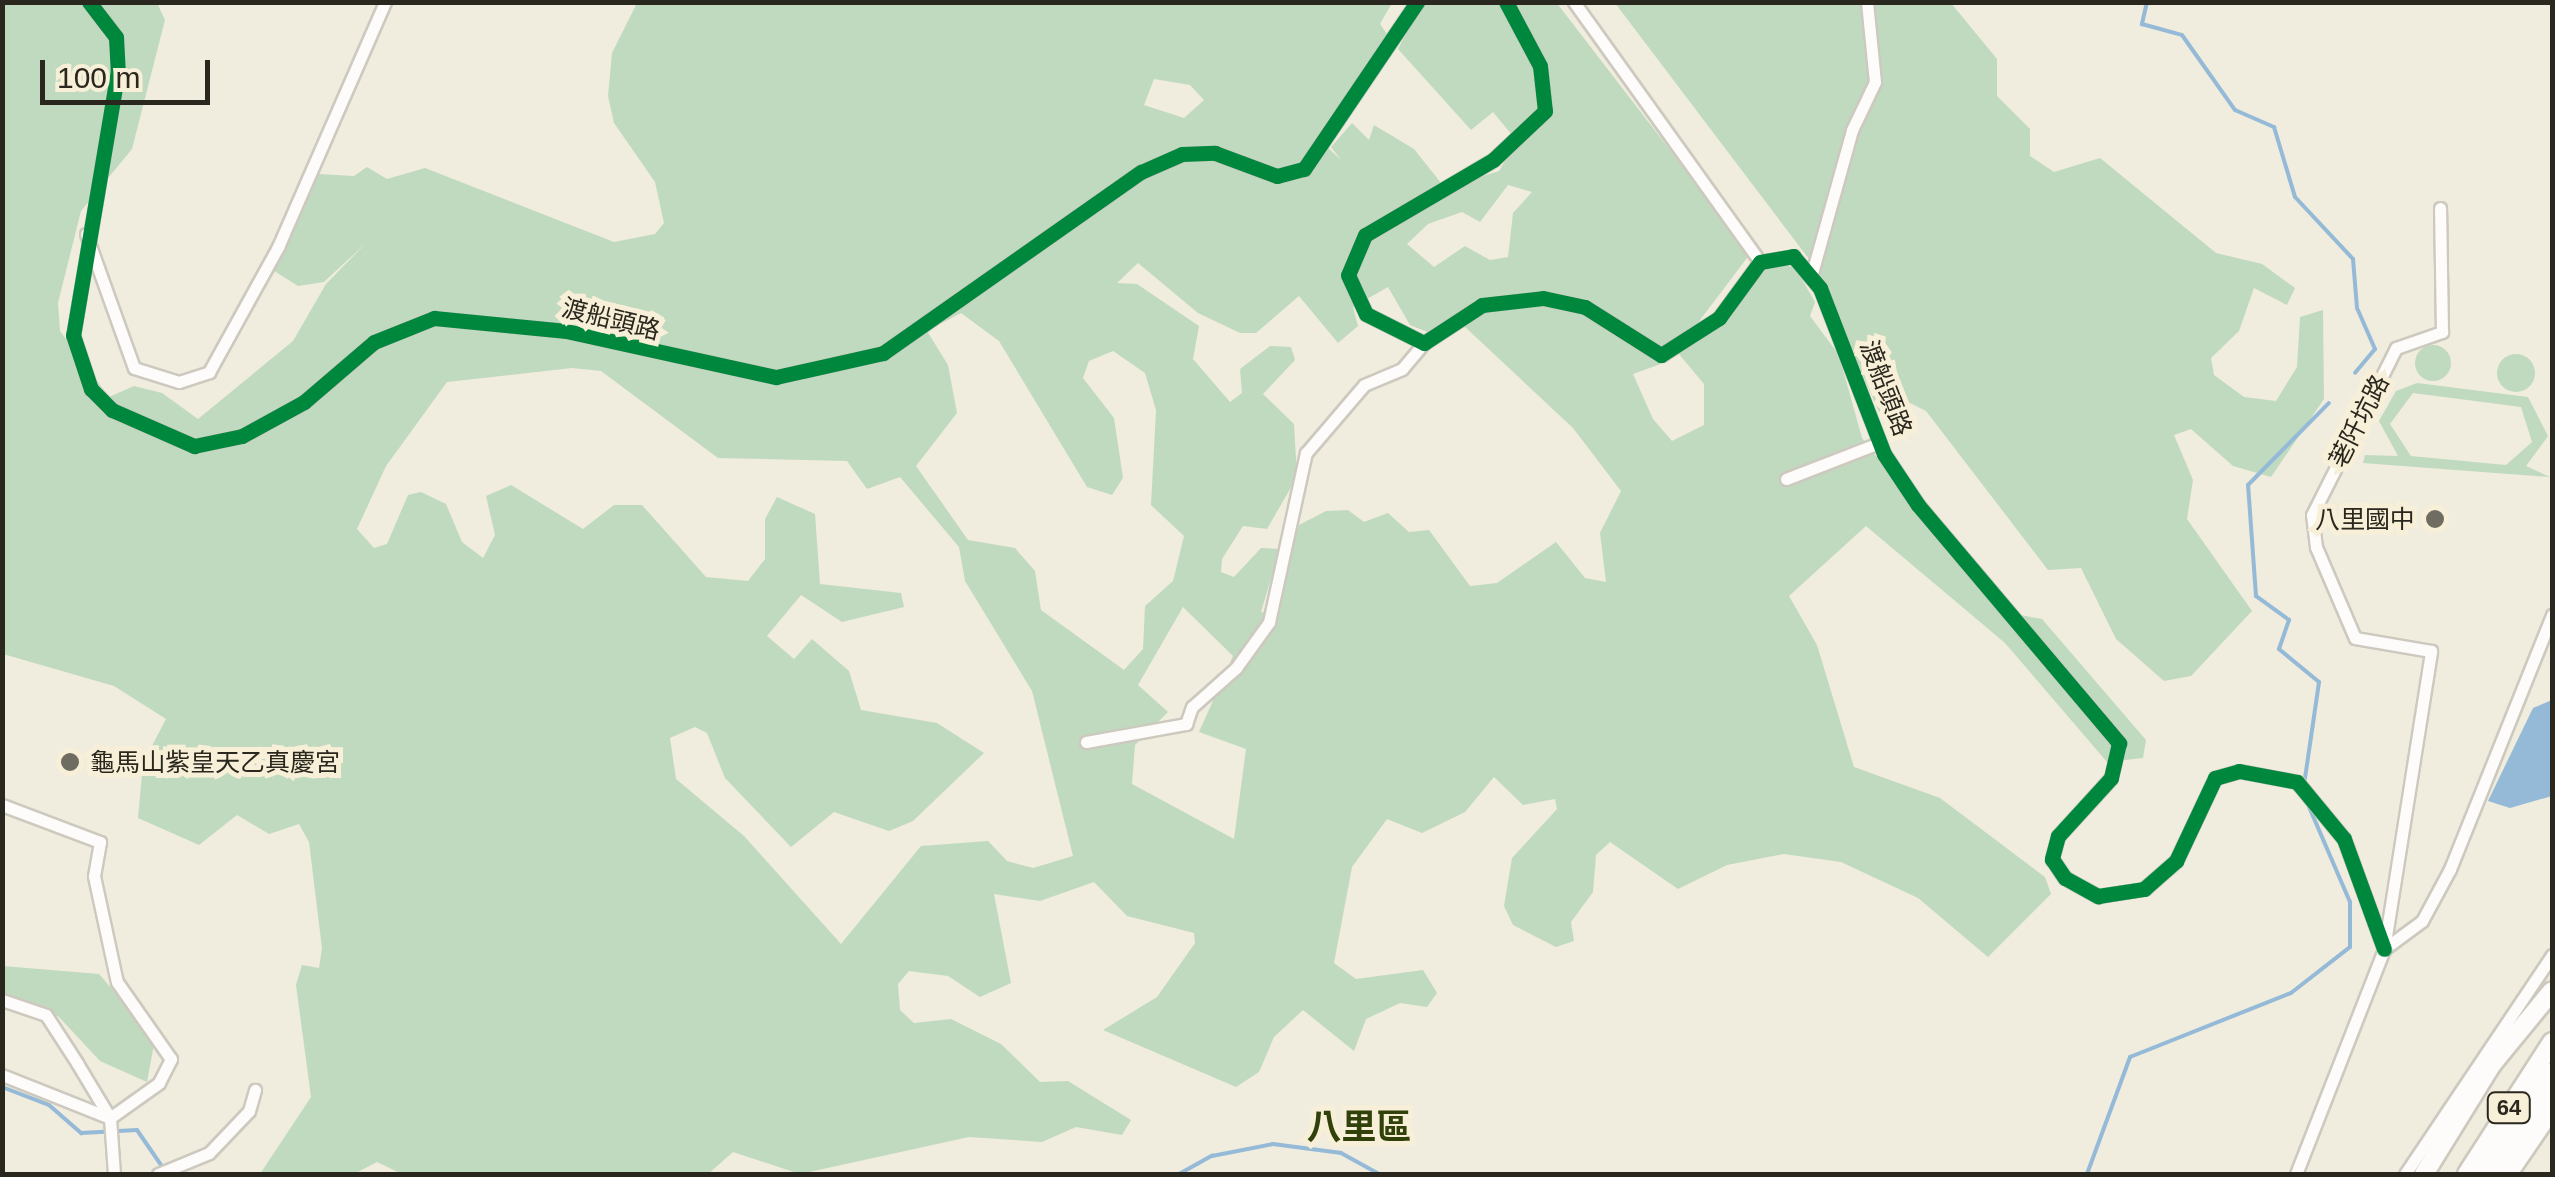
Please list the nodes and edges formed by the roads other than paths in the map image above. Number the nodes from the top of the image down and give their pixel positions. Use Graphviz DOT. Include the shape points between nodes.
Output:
graph roads {
  1 [pos="89,2"];
  2 [pos="385,2"];
  3 [pos="1417,2"];
  4 [pos="1506,2"];
  5 [pos="1574,2"];
  6 [pos="1867,2"];
  7 [pos="2440,208"];
  8 [pos="84,230"];
  9 [pos="1760,262"];
  10 [pos="1811,277"];
  11 [pos="1424,343"];
  12 [pos="1879,443"];
  13 [pos="1786,479"];
  14 [pos="2552,615"];
  15 [pos="1086,742"];
  16 [pos="2,805"];
  17 [pos="2384,950"];
  18 [pos="2552,954"];
  19 [pos="2552,991"];
  20 [pos="2,1000"];
  21 [pos="2552,1042"];
  22 [pos="2552,1072"];
  23 [pos="2,1075"];
  24 [pos="255,1090"];
  25 [pos="2552,1095"];
  26 [pos="2552,1114"];
  27 [pos="110,1121"];
  28 [pos="114,1174"];
  29 [pos="158,1174"];
  30 [pos="2296,1174"];
  31 [pos="2405,1174"];
  32 [pos="2424,1174"];
  33 [pos="2467,1174"];
  34 [pos="2486,1174"];
  35 [pos="2500,1174"];
  36 [pos="2511,1174"];
  1 -- 8 [label="street, 渡船頭路" via="116,37 118,70"];
  2 -- 8 [label="street" via="278,247 209,372 179,382 134,368"];
  3 -- 8 [label="street, 渡船頭路" via="1304,169 1278,176 1215,153 1182,154 1142,172 883,352 812,375 721,370 460,314 374,342 304,402 242,436 194,446 140,428 92,389 73,335"];
  4 -- 11 [label="street" via="1540,66 1545,111 1522,140 1383,221 1352,254 1352,297 1366,314"];
  5 -- 9 [label="street"];
  6 -- 10 [label="street" via="1875,82 1852,130"];
  7 -- 17 [label="street, 荖阡坑路" via="2442,332 2396,348 2312,514 2316,547 2355,638 2431,651"];
  9 -- 10 [label="street" via="1793,256"];
  9 -- 11 [label="street" via="1719,318 1676,352 1642,350 1585,307 1543,298 1482,305"];
  10 -- 12 [label="street, 渡船頭路"];
  11 -- 15 [label="street" via="1402,369 1364,385 1306,454 1268,622 1236,668 1192,706 1186,724"];
  12 -- 13 [label="street"];
  12 -- 17 [label="street, 渡船頭路" via="1918,504 2120,742 2111,778 2058,836 2052,859 2065,878 2098,896 2144,889 2176,861 2196,802 2215,778 2239,771 2297,782 2344,839"];
  14 -- 17 [label="street" via="2450,869 2422,922"];
  16 -- 27 [label="street" via="100,842 94,876 117,982 172,1058 159,1083"];
  17 -- 30 [label="street, 荖阡坑路"];
  18 -- 31 [label="street"];
  19 -- 32 [label="highway" via="2492,1064"];
  20 -- 27 [label="street" via="46,1015"];
  21 -- 33 [label="highway, 64"];
  22 -- 34 [label="highway, 64"];
  23 -- 27 [label="street"];
  24 -- 29 [label="street" via="249,1112 209,1153"];
  25 -- 35 [label="highway"];
  26 -- 36 [label="street"];
  27 -- 28 [label="street"];
}
